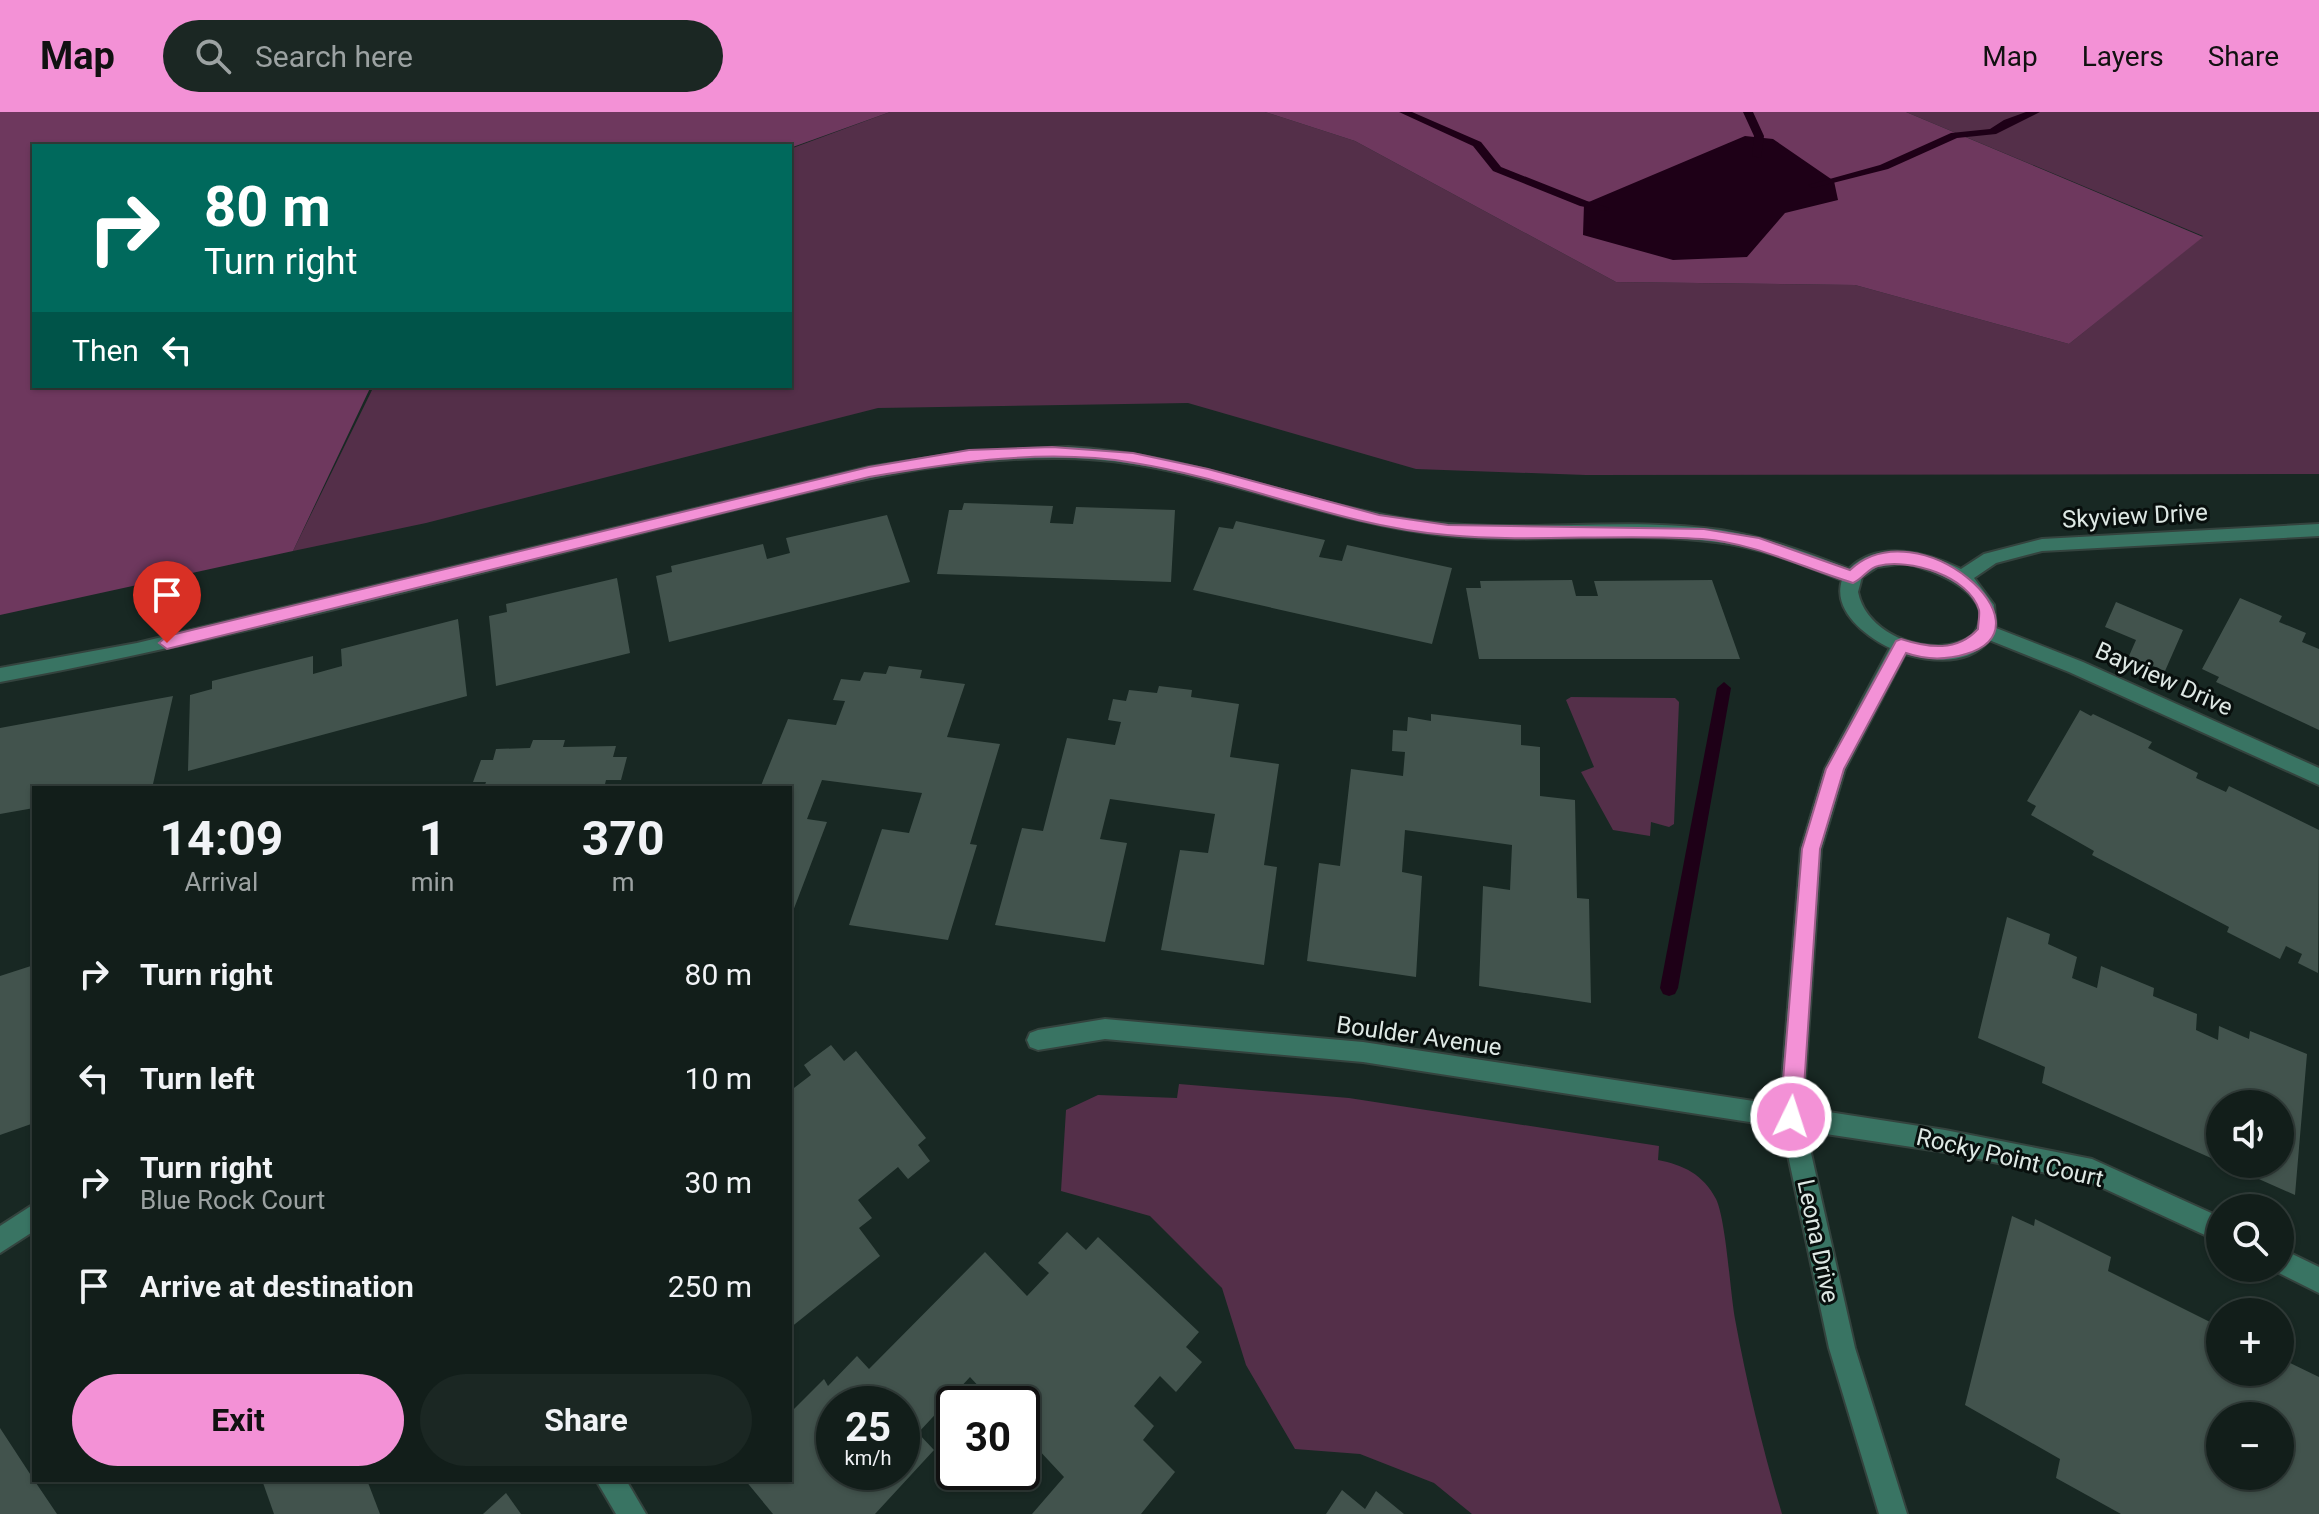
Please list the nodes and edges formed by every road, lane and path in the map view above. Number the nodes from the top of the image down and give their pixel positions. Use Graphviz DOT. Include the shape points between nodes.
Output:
graph roads {
  1 [pos="2319,530"];
  2 [pos="1853,577"];
  3 [pos="1961,578"];
  4 [pos="1986,631"];
  5 [pos="1901,645"];
  6 [pos="0,675"];
  7 [pos="2319,777"];
  8 [pos="1038,1040"];
  9 [pos="1791,1117"];
  10 [pos="32,1217"];
  11 [pos="2206,1224"];
  12 [pos="0,1241"];
  13 [pos="2294,1267"];
  14 [pos="2319,1280"];
  15 [pos="611,1482"];
  16 [pos="632,1514"];
  17 [pos="1893,1514"];
  1 -- 3 [label="street, Skyview Drive" via="2042,545 1990,558"];
  2 -- 3 [label="street" via="1867,564 1905,557"];
  2 -- 5 [label="street" via="1850,597 1862,619"];
  2 -- 6 [label="street" via="1759,544 1704,534 1448,530 1379,520 1133,457 1052,452 969,455 854,476 137,650"];
  3 -- 4 [label="street" via="1987,610"];
  4 -- 5 [label="street" via="1972,646 1948,653"];
  4 -- 7 [label="street, Bayview Drive"];
  5 -- 9 [label="street, Leona Drive" via="1835,769 1811,849"];
  8 -- 9 [label="street, Boulder Avenue" via="1105,1029 1363,1052"];
  9 -- 11 [label="street, Rocky Point Court" via="2092,1171"];
  9 -- 17 [label="street, Leona Drive" via="1842,1348"];
  10 -- 12 [label="street"];
  13 -- 14 [label="street"];
  15 -- 16 [label="street"];
}
